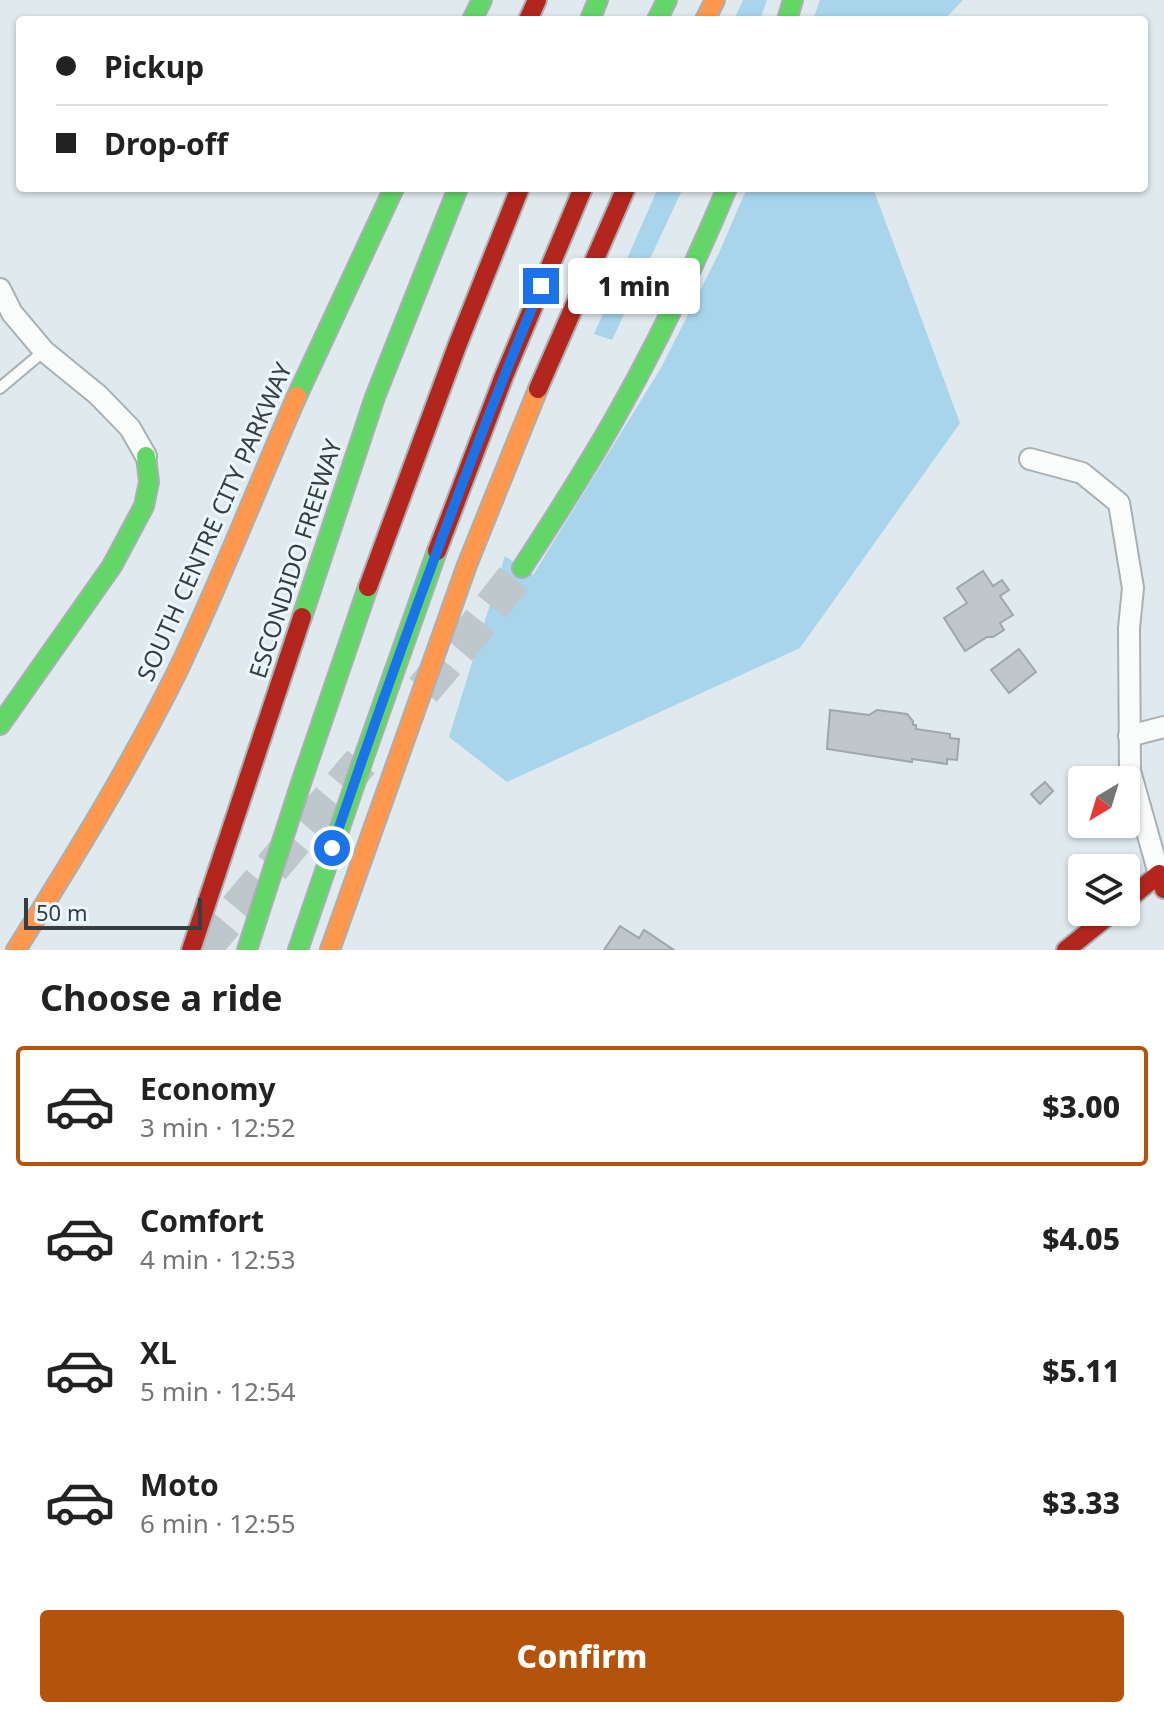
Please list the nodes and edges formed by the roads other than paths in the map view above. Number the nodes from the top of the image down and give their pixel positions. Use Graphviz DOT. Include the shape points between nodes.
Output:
graph roads {
  1 [pos="392,192"];
  2 [pos="456,192"];
  3 [pos="518,192"];
  4 [pos="581,192"];
  5 [pos="624,192"];
  6 [pos="725,192"];
  7 [pos="0,289"];
  8 [pos="44,351"];
  9 [pos="0,388"];
  10 [pos="146,456"];
  11 [pos="1030,459"];
  12 [pos="522,568"];
  13 [pos="0,725"];
  14 [pos="1164,727"];
  15 [pos="1129,736"];
  16 [pos="1162,882"];
  17 [pos="1140,894"];
  18 [pos="1096,926"];
  19 [pos="16,950"];
  20 [pos="191,950"];
  21 [pos="247,950"];
  22 [pos="298,950"];
  23 [pos="330,950"];
  24 [pos="1066,950"];
  1 -- 19 [label="main road, SOUTH CENTRE CITY PARKWAY" via="301,384 176,674"];
  2 -- 20 [label="main road, ESCONDIDO FREEWAY" via="375,397"];
  3 -- 21 [label="main road" via="351,634"];
  4 -- 22 [label="main road" via="458,496"];
  5 -- 23 [label="main road" via="489,511"];
  6 -- 12 [label="main road" via="628,397"];
  7 -- 8 [label="street" via="12,313"];
  8 -- 9 [label="lane"];
  8 -- 10 [label="street" via="98,395 130,428"];
  10 -- 13 [label="main road" via="149,482 144,506 112,566"];
  11 -- 15 [label="street" via="1082,473 1119,503 1133,588"];
  14 -- 15 [label="street"];
  15 -- 16 [label="street" via="1130,771"];
  16 -- 17 [label="main road"];
  18 -- 24 [label="main road"];
}
